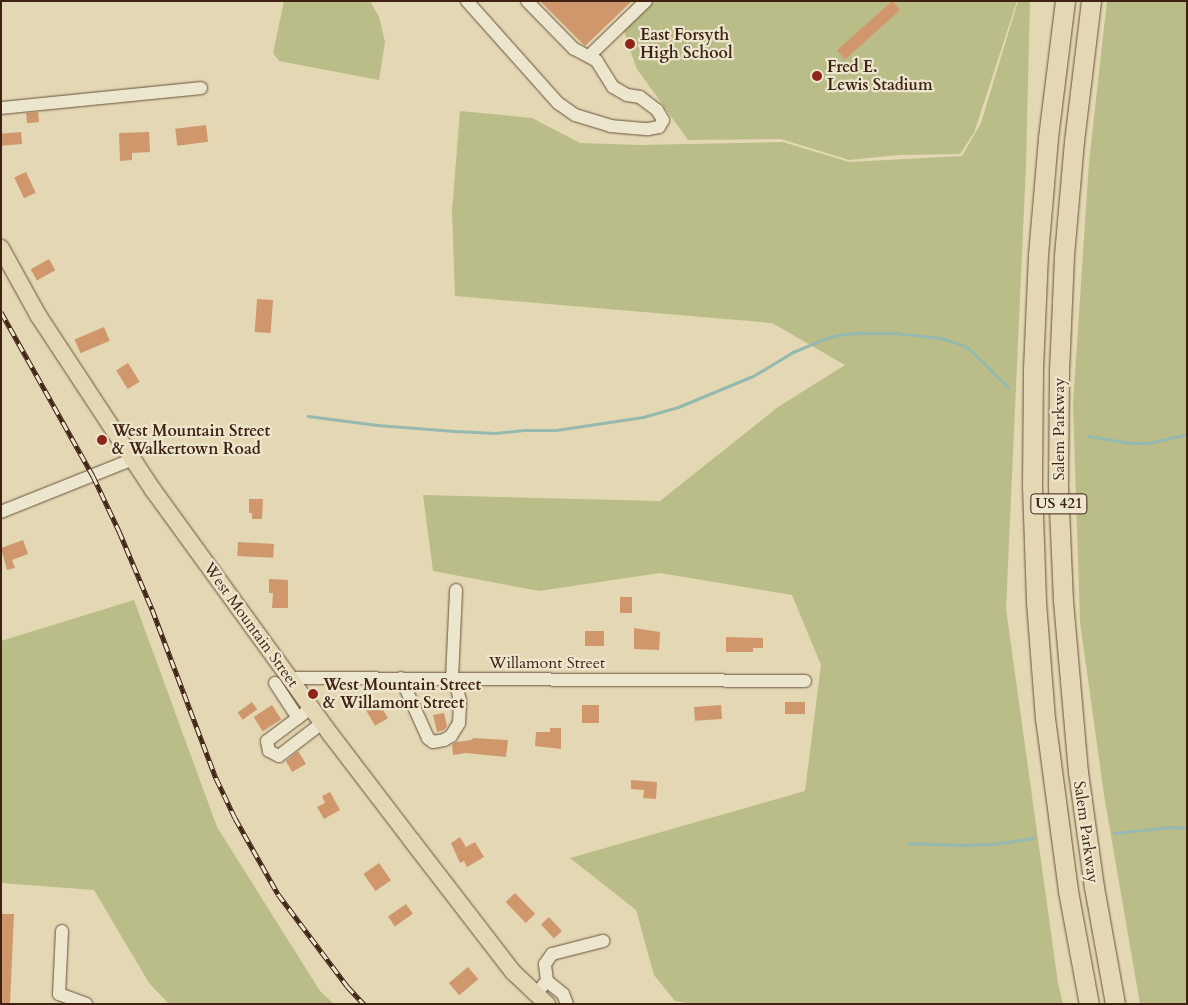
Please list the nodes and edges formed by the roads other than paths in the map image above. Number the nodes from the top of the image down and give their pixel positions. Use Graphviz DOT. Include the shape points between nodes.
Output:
graph roads {
  1 [pos="467,1"];
  2 [pos="527,1"];
  3 [pos="646,1"];
  4 [pos="1065,1"];
  5 [pos="1091,1"];
  6 [pos="589,56"];
  7 [pos="201,88"];
  8 [pos="1,108"];
  9 [pos="1,248"];
  10 [pos="131,460"];
  11 [pos="1,512"];
  12 [pos="456,590"];
  13 [pos="402,678"];
  14 [pos="453,679"];
  15 [pos="282,680"];
  16 [pos="805,681"];
  17 [pos="304,713"];
  18 [pos="322,723"];
  19 [pos="62,931"];
  20 [pos="603,941"];
  21 [pos="547,981"];
  22 [pos="542,999"];
  23 [pos="86,1004"];
  24 [pos="567,1004"];
  25 [pos="1089,1004"];
  26 [pos="1116,1004"];
  1 -- 6 [label="street" via="558,103 575,115 610,126 648,129 662,124 657,110 640,97 613,88 597,61"];
  2 -- 6 [label="street" via="574,50"];
  3 -- 6 [label="street"];
  4 -- 25 [label="highway, Salem Parkway / US 421" via="1038,254 1032,486 1036,602 1048,737 1066,882"];
  5 -- 26 [label="highway, Salem Parkway / US 421" via="1064,256 1058,486 1063,610 1078,772 1094,887"];
  7 -- 8 [label="street"];
  9 -- 10 [label="main road, West Mountain Street" via="38,315"];
  10 -- 11 [label="street"];
  10 -- 15 [label="main road, West Mountain Street"];
  12 -- 14 [label="street"];
  13 -- 14 [label="street, Willamont Street"];
  13 -- 14 [label="street" via="428,738 433,742 451,736 459,723 460,701"];
  13 -- 15 [label="street, Willamont Street"];
  14 -- 16 [label="street, Willamont Street"];
  15 -- 17 [label="main road, West Mountain Street"];
  17 -- 18 [label="main road, West Mountain Street"];
  17 -- 18 [label="street" via="267,741 267,748 272,754 279,756"];
  18 -- 22 [label="main road, West Mountain Street" via="512,972"];
  19 -- 23 [label="street" via="59,994"];
  20 -- 21 [label="street" via="552,954 545,964"];
  21 -- 22 [label="street"];
  21 -- 24 [label="street" via="563,994"];
}
